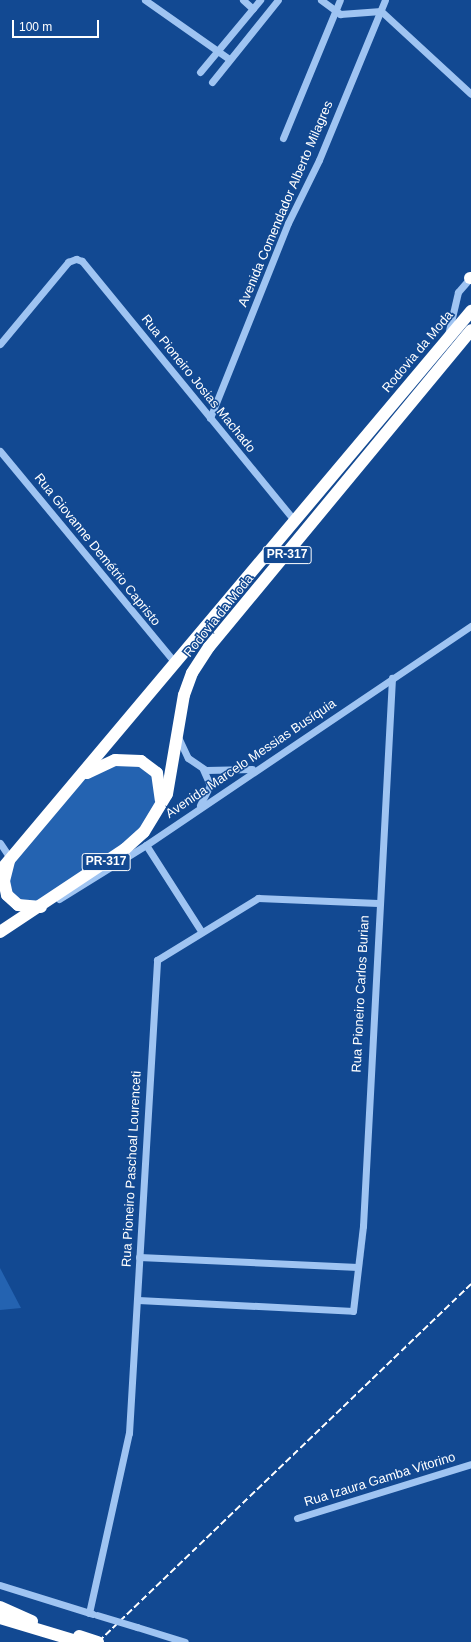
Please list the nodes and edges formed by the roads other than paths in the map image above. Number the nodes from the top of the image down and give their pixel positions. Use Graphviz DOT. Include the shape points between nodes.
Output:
graph roads {
  1 [pos="145,0"];
  2 [pos="243,0"];
  3 [pos="260,0"];
  4 [pos="278,0"];
  5 [pos="321,0"];
  6 [pos="340,0"];
  7 [pos="385,0"];
  8 [pos="253,9"];
  9 [pos="381,10"];
  10 [pos="335,12"];
  11 [pos="217,52"];
  12 [pos="229,59"];
  13 [pos="200,72"];
  14 [pos="212,82"];
  15 [pos="471,94"];
  16 [pos="283,138"];
  17 [pos="471,278"];
  18 [pos="471,311"];
  19 [pos="471,330"];
  20 [pos="447,339"];
  21 [pos="0,344"];
  22 [pos="210,418"];
  23 [pos="0,451"];
  24 [pos="295,521"];
  25 [pos="471,626"];
  26 [pos="176,664"];
  27 [pos="392,678"];
  28 [pos="178,737"];
  29 [pos="203,769"];
  30 [pos="255,769"];
  31 [pos="78,779"];
  32 [pos="161,807"];
  33 [pos="197,809"];
  34 [pos="0,843"];
  35 [pos="146,845"];
  36 [pos="10,858"];
  37 [pos="0,871"];
  38 [pos="378,903"];
  39 [pos="42,906"];
  40 [pos="201,931"];
  41 [pos="0,932"];
  42 [pos="139,1258"];
  43 [pos="358,1267"];
  44 [pos="138,1300"];
  45 [pos="470,1466"];
  46 [pos="297,1518"];
  47 [pos="0,1585"];
  48 [pos="0,1607"];
  49 [pos="0,1612"];
  50 [pos="93,1614"];
  51 [pos="0,1618"];
  52 [pos="39,1624"];
  53 [pos="78,1640"];
  54 [pos="98,1642"];
  55 [pos="185,1642"];
  1 -- 11 [label="street"];
  2 -- 8 [label="street"];
  3 -- 8 [label="street"];
  4 -- 12 [label="street"];
  5 -- 10 [label="street"];
  6 -- 10 [label="street"];
  7 -- 9 [label="street, Avenida Comendador Alberto Milagres"];
  8 -- 11 [label="street"];
  9 -- 10 [label="street"];
  9 -- 15 [label="street"];
  9 -- 22 [label="street, Avenida Comendador Alberto Milagres" via="286,230"];
  10 -- 16 [label="street"];
  11 -- 12 [label="street"];
  11 -- 13 [label="street"];
  12 -- 14 [label="street"];
  17 -- 20 [label="street" via="458,292"];
  18 -- 20 [label="highway, Rodovia da Moda / PR-317"];
  19 -- 28 [label="highway, Rodovia da Moda / PR-317" via="209,647 192,673 184,695"];
  20 -- 24 [label="highway, Rodovia da Moda / PR-317"];
  21 -- 22 [label="street, Rua Pioneiro Josias Machado" via="68,262 76,258 82,261"];
  22 -- 24 [label="street, Rua Pioneiro Josias Machado"];
  23 -- 26 [label="street, Rua Giovanne Demétrio Capristo"];
  24 -- 26 [label="highway, Rodovia da Moda / PR-317"];
  25 -- 27 [label="street, Avenida Marcelo Messias Busíquia"];
  26 -- 31 [label="highway, Rodovia da Moda / PR-317"];
  27 -- 30 [label="street, Avenida Marcelo Messias Busíquia"];
  27 -- 38 [label="street, Rua Pioneiro Carlos Burian"];
  28 -- 29 [label="street" via="188,758"];
  28 -- 32 [label="highway, Rodovia da Moda / PR-317" via="171,778"];
  29 -- 30 [label="street" via="220,772"];
  29 -- 33 [label="street" via="210,785"];
  30 -- 33 [label="street, Avenida Marcelo Messias Busíquia"];
  31 -- 32 [label="highway" via="104,763 124,759 141,761 157,773"];
  31 -- 36 [label="highway, Rodovia da Moda / PR-317"];
  32 -- 39 [label="highway, Rodovia da Moda / PR-317" via="144,832 125,849"];
  33 -- 35 [label="street, Avenida Marcelo Messias Busíquia"];
  34 -- 36 [label="street"];
  35 -- 39 [label="street, Avenida Marcelo Messias Busíquia"];
  35 -- 40 [label="street"];
  36 -- 37 [label="highway, Rodovia da Moda / PR-317"];
  36 -- 39 [label="highway" via="4,880 6,895 18,905"];
  38 -- 40 [label="street, Rua Pioneiro Paschoal Lourenceti" via="258,898"];
  38 -- 43 [label="street, Rua Pioneiro Carlos Burian"];
  39 -- 41 [label="highway, Rodovia da Moda / PR-317"];
  40 -- 42 [label="street, Rua Pioneiro Paschoal Lourenceti" via="160,957 155,967"];
  42 -- 43 [label="street"];
  42 -- 44 [label="street, Rua Pioneiro Paschoal Lourenceti"];
  43 -- 44 [label="street, Rua Pioneiro Carlos Burian" via="353,1312"];
  44 -- 50 [label="street, Rua Pioneiro Paschoal Lourenceti" via="129,1433"];
  45 -- 46 [label="street, Rua Izaura Gamba Vitorino"];
  47 -- 50 [label="street"];
  48 -- 52 [label="highway"];
  49 -- 52 [label="highway"];
  50 -- 55 [label="street, bridge"];
  51 -- 53 [label="highway"];
  52 -- 53 [label="highway"];
  53 -- 54 [label="highway, bridge"];
}
